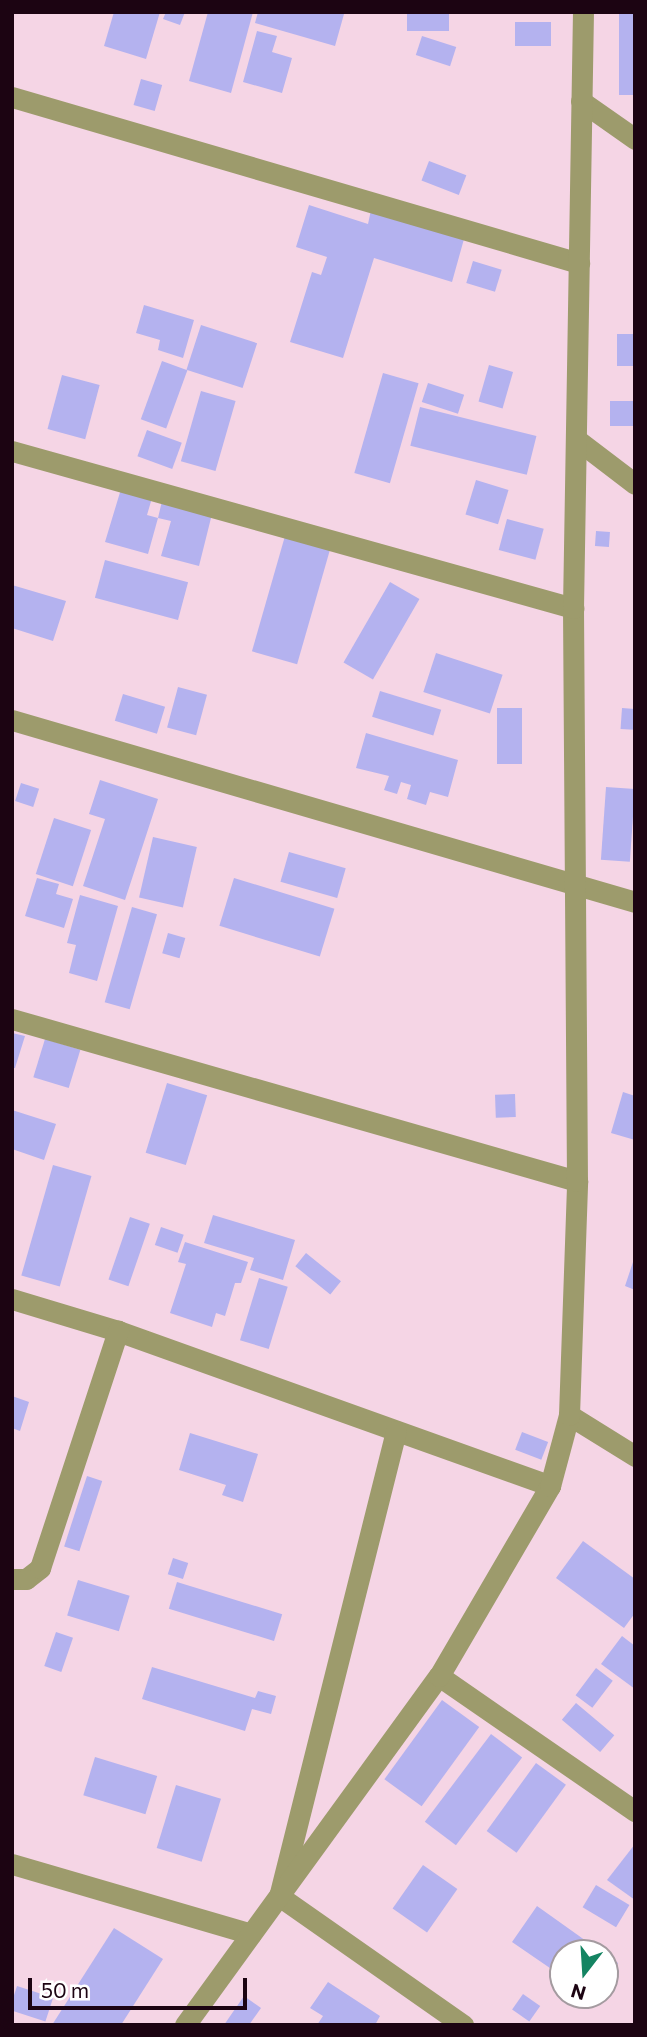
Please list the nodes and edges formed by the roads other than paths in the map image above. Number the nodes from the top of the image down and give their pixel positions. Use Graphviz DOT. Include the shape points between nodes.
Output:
graph roads {
  1 [pos="583,12"];
  2 [pos="12,97"];
  3 [pos="581,101"];
  4 [pos="635,139"];
  5 [pos="579,263"];
  6 [pos="576,439"];
  7 [pos="12,451"];
  8 [pos="635,484"];
  9 [pos="573,608"];
  10 [pos="12,720"];
  11 [pos="577,885"];
  12 [pos="635,902"];
  13 [pos="12,1019"];
  14 [pos="577,1181"];
  15 [pos="12,1299"];
  16 [pos="118,1331"];
  17 [pos="569,1415"];
  18 [pos="396,1431"];
  19 [pos="631,1446"];
  20 [pos="550,1486"];
  21 [pos="12,1580"];
  22 [pos="439,1676"];
  23 [pos="635,1811"];
  24 [pos="12,1864"];
  25 [pos="279,1896"];
  26 [pos="251,1934"];
  27 [pos="185,2025"];
  28 [pos="463,2025"];
  1 -- 3 [label="street"];
  2 -- 5 [label="street"];
  3 -- 4 [label="street"];
  3 -- 5 [label="street"];
  5 -- 6 [label="street"];
  6 -- 8 [label="street"];
  6 -- 9 [label="street"];
  7 -- 9 [label="street"];
  9 -- 11 [label="street"];
  10 -- 11 [label="street"];
  11 -- 12 [label="street"];
  11 -- 14 [label="street"];
  13 -- 14 [label="street"];
  14 -- 17 [label="street"];
  15 -- 16 [label="street"];
  16 -- 18 [label="street"];
  16 -- 21 [label="street" via="40,1568 26,1579"];
  17 -- 19 [label="street"];
  17 -- 20 [label="street"];
  18 -- 20 [label="street"];
  18 -- 25 [label="street"];
  20 -- 22 [label="street"];
  22 -- 23 [label="street"];
  22 -- 25 [label="street"];
  24 -- 26 [label="street"];
  25 -- 26 [label="street"];
  25 -- 28 [label="street"];
  26 -- 27 [label="street"];
}
